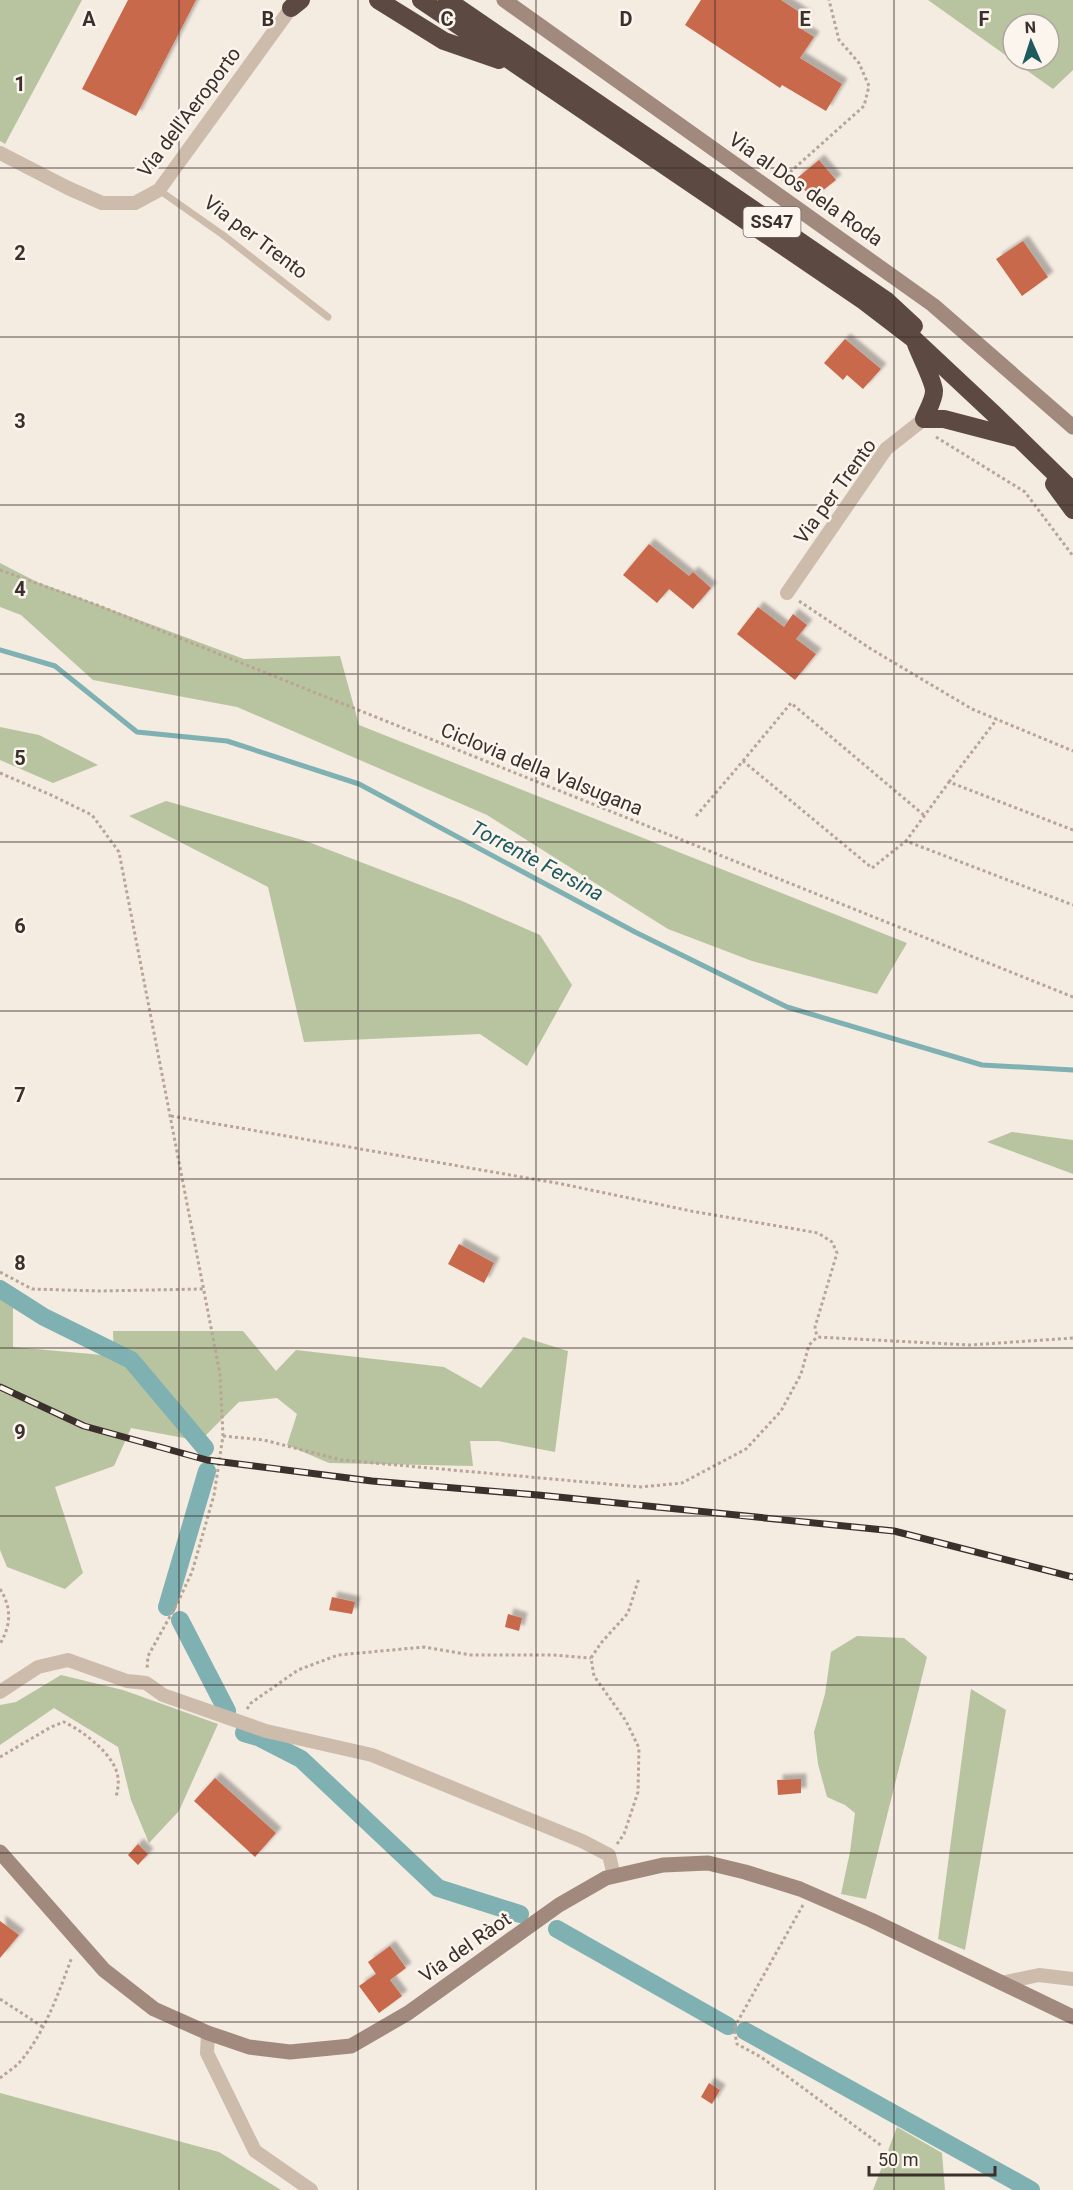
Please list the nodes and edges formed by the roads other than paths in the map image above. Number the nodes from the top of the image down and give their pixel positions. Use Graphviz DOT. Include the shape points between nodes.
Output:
graph roads {
  1 [pos="378,0"];
  2 [pos="422,0"];
  3 [pos="447,0"];
  4 [pos="504,0"];
  5 [pos="295,3"];
  6 [pos="524,70"];
  7 [pos="0,153"];
  8 [pos="159,190"];
  9 [pos="328,317"];
  10 [pos="915,340"];
  11 [pos="928,427"];
  12 [pos="1073,427"];
  13 [pos="1021,440"];
  14 [pos="1073,474"];
  15 [pos="1073,491"];
  16 [pos="1073,510"];
  17 [pos="787,592"];
  18 [pos="0,1692"];
  19 [pos="0,1852"];
  20 [pos="614,1876"];
  21 [pos="1073,1979"];
  22 [pos="1001,1983"];
  23 [pos="1073,2017"];
  24 [pos="208,2033"];
  25 [pos="311,2190"];
  1 -- 6 [label="highway" via="444,41"];
  2 -- 6 [label="highway, SS47"];
  3 -- 14 [label="highway, SS47" via="887,301"];
  4 -- 12 [label="street, Via al Dos dela Roda" via="933,305"];
  5 -- 8 [label="street, Via dell'Aeroporto"];
  6 -- 10 [label="highway, SS47" via="864,301"];
  7 -- 8 [label="street, Via dell'Aeroporto" via="102,203 135,203"];
  8 -- 9 [label="lane, Via per Trento"];
  10 -- 11 [label="highway" via="934,392"];
  10 -- 13 [label="highway, SS47"];
  11 -- 13 [label="highway" via="944,419"];
  11 -- 17 [label="street, Via per Trento" via="886,449"];
  13 -- 15 [label="highway, SS47"];
  13 -- 16 [label="highway"];
  18 -- 20 [label="street" via="38,1667 68,1660 127,1681 146,1683 163,1695 266,1731 372,1755 582,1841 609,1855"];
  19 -- 24 [label="street, Via del Ràot" via="104,1970 154,2008"];
  20 -- 22 [label="street, Via del Ràot" via="663,1864 708,1863 745,1872 810,1893"];
  20 -- 24 [label="street, Via del Ràot" via="559,1905 408,2013 351,2046 290,2052 249,2048"];
  21 -- 22 [label="street" via="1039,1975"];
  22 -- 23 [label="street, Via del Ràot"];
  24 -- 25 [label="street" via="207,2053 255,2151"];
}
